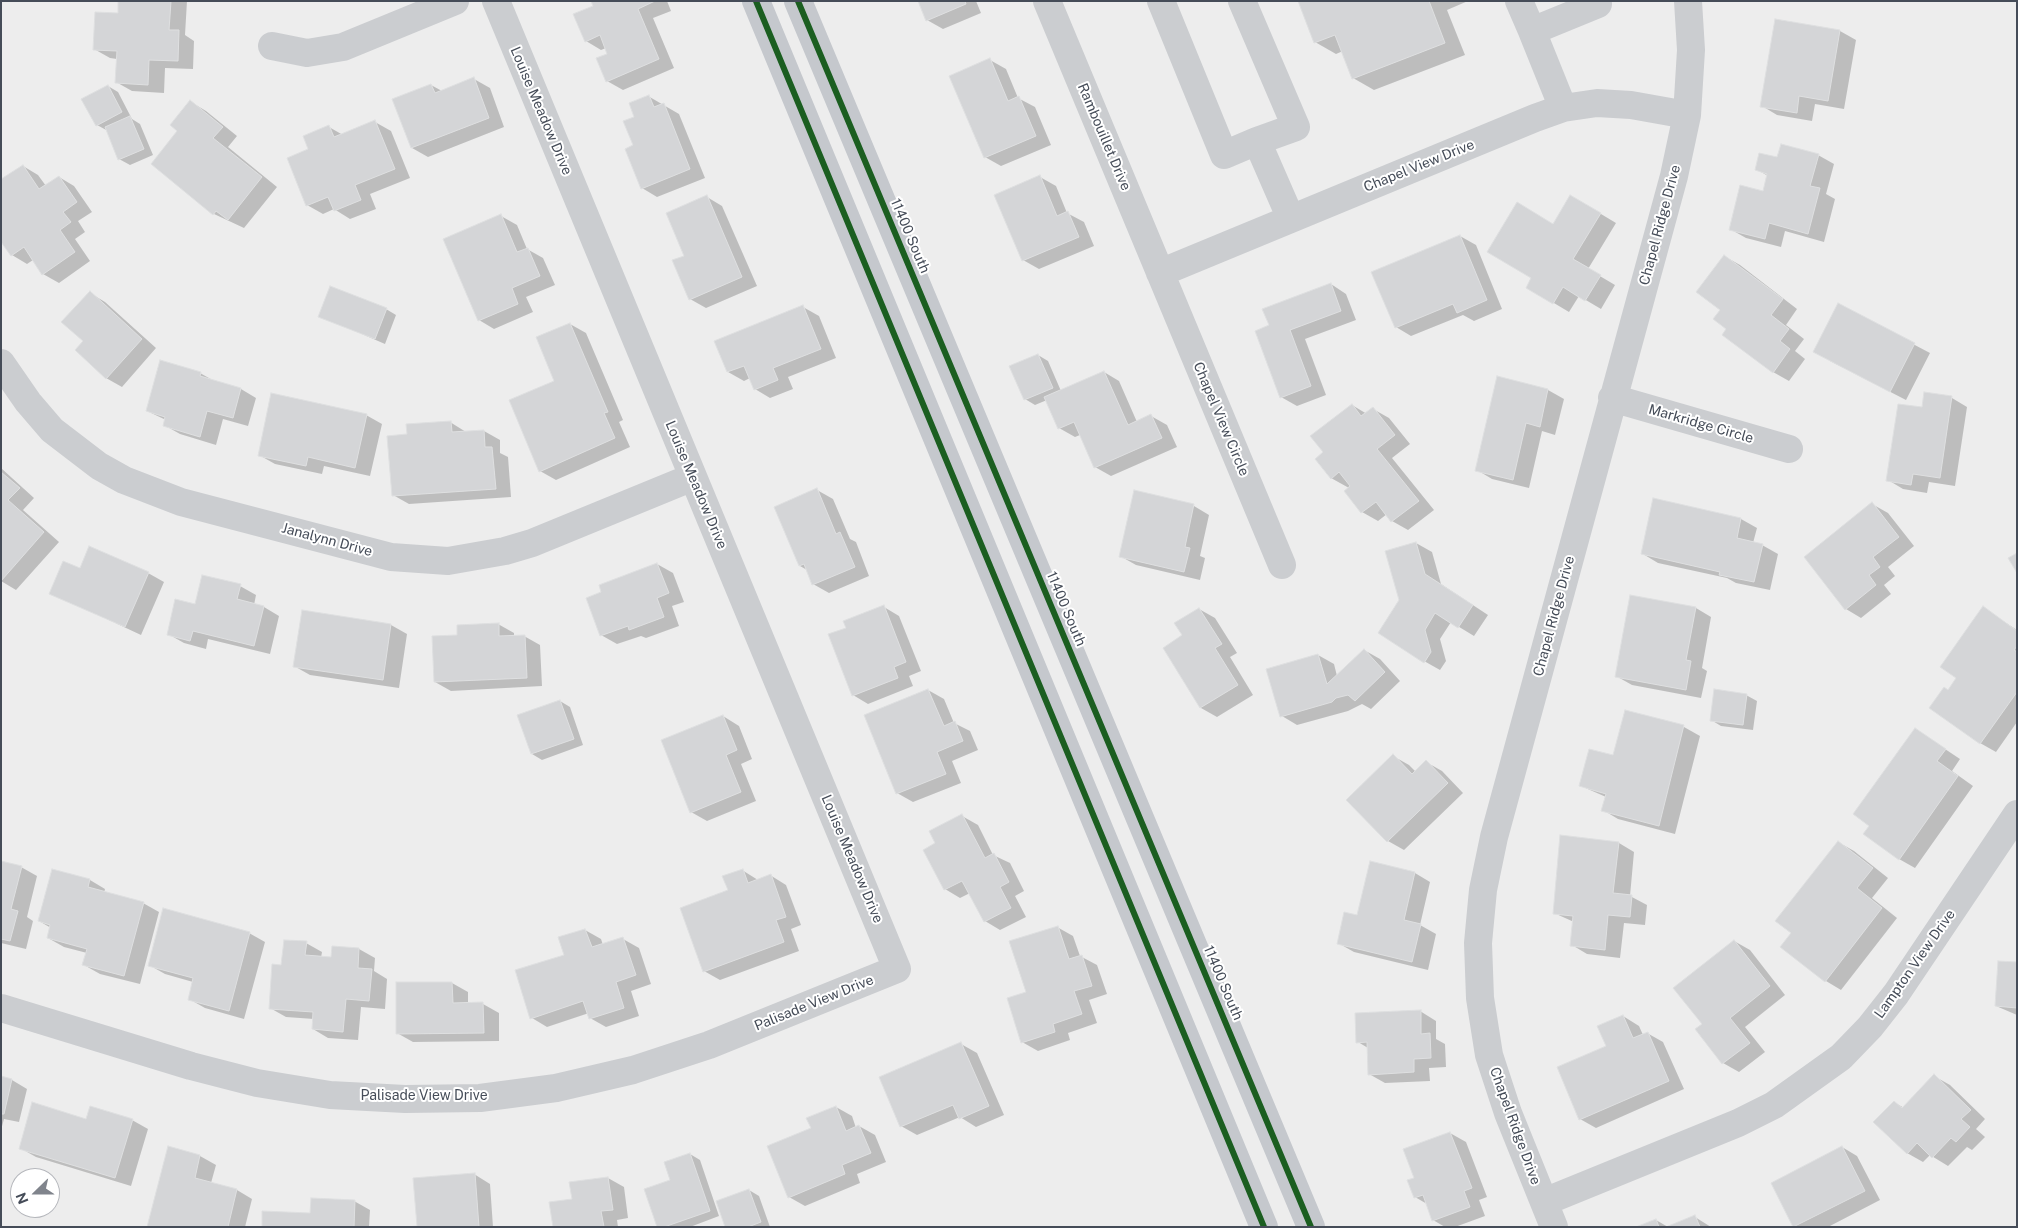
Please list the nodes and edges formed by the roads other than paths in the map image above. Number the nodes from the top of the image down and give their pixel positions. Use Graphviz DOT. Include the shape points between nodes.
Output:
graph roads {
  1 [pos="455,1"];
  2 [pos="496,1"];
  3 [pos="756,1"];
  4 [pos="798,1"];
  5 [pos="1047,1"];
  6 [pos="1161,1"];
  7 [pos="1242,1"];
  8 [pos="1520,1"];
  9 [pos="1597,1"];
  10 [pos="1688,1"];
  11 [pos="1532,31"];
  12 [pos="272,46"];
  13 [pos="1563,108"];
  14 [pos="1687,115"];
  15 [pos="1257,141"];
  16 [pos="1291,219"];
  17 [pos="1160,273"];
  18 [pos="1,363"];
  19 [pos="1612,398"];
  20 [pos="1789,448"];
  21 [pos="693,477"];
  22 [pos="1282,565"];
  23 [pos="2014,825"];
  24 [pos="897,969"];
  25 [pos="1,1008"];
  26 [pos="1544,1202"];
  27 [pos="1264,1227"];
  28 [pos="1311,1227"];
  29 [pos="1554,1227"];
  1 -- 12 [label="street" via="343,47 307,53"];
  2 -- 21 [label="street, Louise Meadow Drive"];
  3 -- 27 [label="main road"];
  4 -- 28 [label="main road, 11400 South"];
  5 -- 17 [label="street, Rambouillet Drive"];
  6 -- 15 [label="street" via="1224,155"];
  7 -- 15 [label="street" via="1296,127"];
  8 -- 11 [label="street"];
  9 -- 11 [label="street" via="1598,4"];
  10 -- 14 [label="street, Chapel Ridge Drive" via="1692,50"];
  11 -- 13 [label="street"];
  13 -- 14 [label="street, Chapel View Drive" via="1597,103 1631,105"];
  13 -- 16 [label="street, Chapel View Drive"];
  14 -- 19 [label="street, Chapel Ridge Drive" via="1674,176"];
  15 -- 16 [label="street"];
  16 -- 17 [label="street, Chapel View Drive"];
  17 -- 22 [label="street, Chapel View Circle"];
  18 -- 21 [label="street, Janalynn Drive" via="52,430 124,480 181,502 391,557 448,561 505,552"];
  19 -- 20 [label="street, Markridge Circle"];
  19 -- 26 [label="street, Chapel Ridge Drive" via="1494,837 1483,890 1479,934 1480,998 1489,1056"];
  21 -- 24 [label="street, Louise Meadow Drive"];
  23 -- 26 [label="street, Lampton View Drive" via="1896,994 1841,1057 1774,1105 1738,1124"];
  24 -- 25 [label="street, Palisade View Drive" via="709,1045 633,1070 556,1088 480,1098 330,1095 257,1083"];
  26 -- 29 [label="street, Chapel Ridge Drive"];
}
